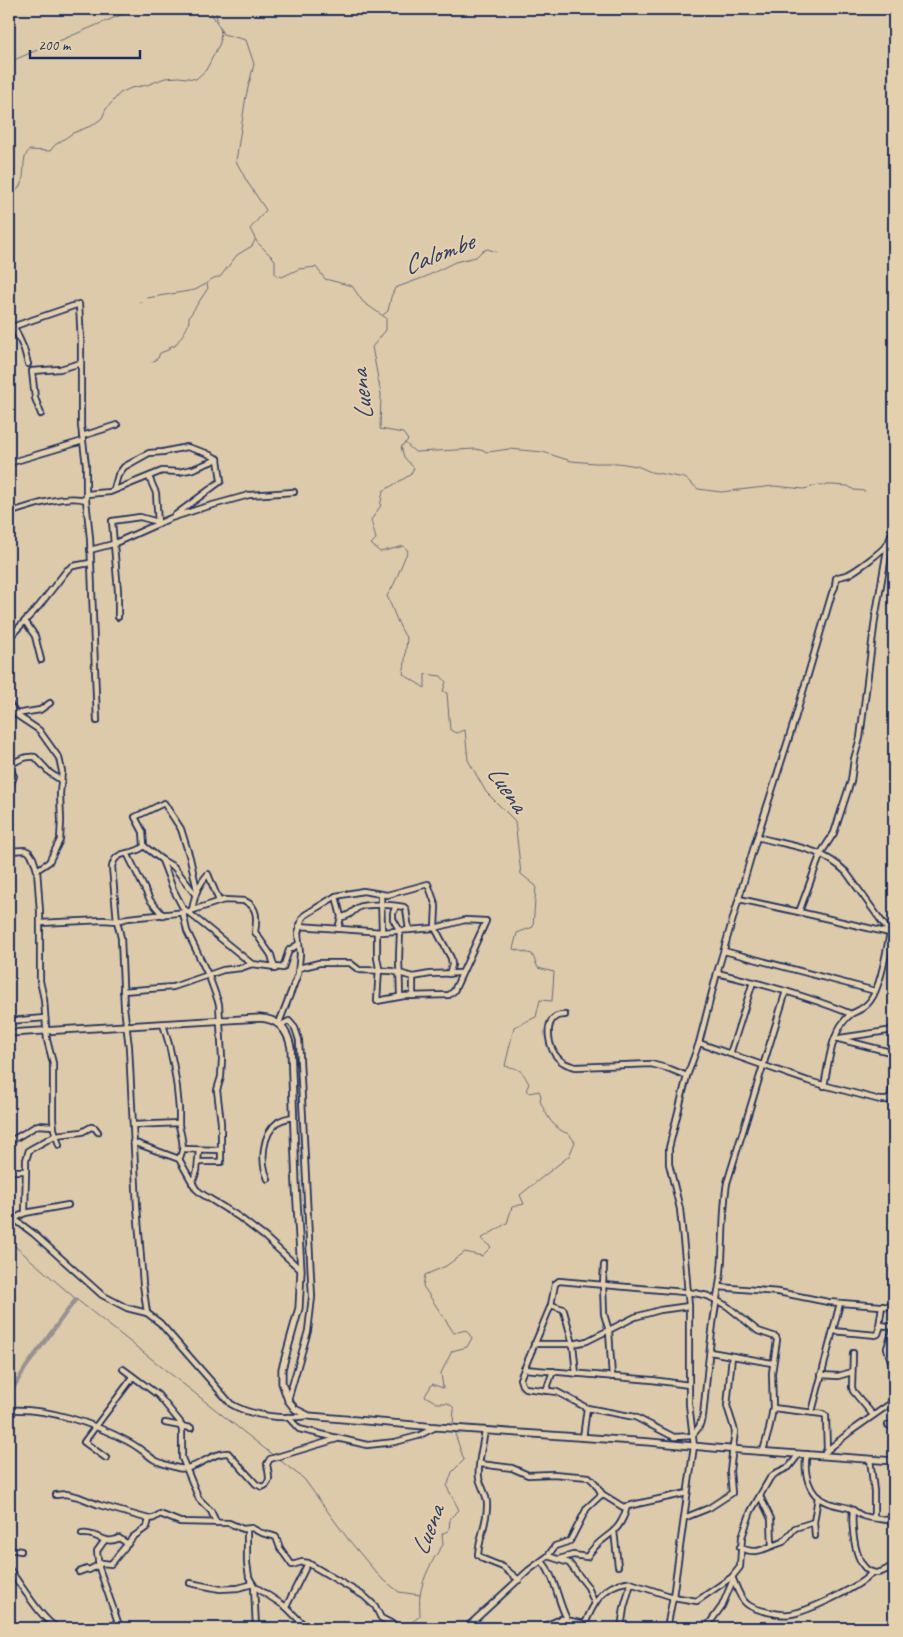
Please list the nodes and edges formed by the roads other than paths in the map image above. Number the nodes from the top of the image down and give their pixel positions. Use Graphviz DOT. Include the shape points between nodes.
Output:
graph roads {
  1 [pos="892,9"];
  2 [pos="894,14"];
  3 [pos="11,327"];
  4 [pos="28,364"];
  5 [pos="81,364"];
  6 [pos="40,414"];
  7 [pos="117,425"];
  8 [pos="83,439"];
  9 [pos="218,459"];
  10 [pos="9,463"];
  11 [pos="149,478"];
  12 [pos="114,490"];
  13 [pos="294,492"];
  14 [pos="86,497"];
  15 [pos="9,513"];
  16 [pos="171,518"];
  17 [pos="158,523"];
  18 [pos="894,524"];
  19 [pos="888,543"];
  20 [pos="113,544"];
  21 [pos="90,550"];
  22 [pos="90,562"];
  23 [pos="118,617"];
  24 [pos="25,621"];
  25 [pos="9,638"];
  26 [pos="41,660"];
  27 [pos="50,703"];
  28 [pos="9,704"];
  29 [pos="16,714"];
  30 [pos="97,722"];
  31 [pos="9,767"];
  32 [pos="62,781"];
  33 [pos="9,790"];
  34 [pos="758,837"];
  35 [pos="144,846"];
  36 [pos="9,851"];
  37 [pos="127,853"];
  38 [pos="821,853"];
  39 [pos="162,860"];
  40 [pos="37,870"];
  41 [pos="196,892"];
  42 [pos="336,896"];
  43 [pos="381,896"];
  44 [pos="738,899"];
  45 [pos="219,901"];
  46 [pos="381,906"];
  47 [pos="396,906"];
  48 [pos="192,910"];
  49 [pos="185,912"];
  50 [pos="799,912"];
  51 [pos="163,915"];
  52 [pos="341,918"];
  53 [pos="116,921"];
  54 [pos="40,923"];
  55 [pos="299,926"];
  56 [pos="338,928"];
  57 [pos="435,928"];
  58 [pos="409,930"];
  59 [pos="400,931"];
  60 [pos="380,932"];
  61 [pos="892,933"];
  62 [pos="299,944"];
  63 [pos="724,951"];
  64 [pos="252,964"];
  65 [pos="299,968"];
  66 [pos="275,969"];
  67 [pos="378,971"];
  68 [pos="717,972"];
  69 [pos="400,973"];
  70 [pos="462,973"];
  71 [pos="449,974"];
  72 [pos="208,976"];
  73 [pos="413,977"];
  74 [pos="753,982"];
  75 [pos="123,991"];
  76 [pos="786,991"];
  77 [pos="875,991"];
  78 [pos="400,996"];
  79 [pos="413,996"];
  80 [pos="851,1014"];
  81 [pos="565,1015"];
  82 [pos="45,1018"];
  83 [pos="9,1021"];
  84 [pos="220,1021"];
  85 [pos="163,1024"];
  86 [pos="280,1024"];
  87 [pos="126,1026"];
  88 [pos="46,1030"];
  89 [pos="894,1030"];
  90 [pos="9,1033"];
  91 [pos="837,1038"];
  92 [pos="699,1043"];
  93 [pos="894,1053"];
  94 [pos="730,1054"];
  95 [pos="764,1066"];
  96 [pos="687,1076"];
  97 [pos="894,1080"];
  98 [pos="824,1086"];
  99 [pos="293,1117"];
  100 [pos="179,1123"];
  101 [pos="133,1125"];
  102 [pos="53,1126"];
  103 [pos="98,1132"];
  104 [pos="56,1135"];
  105 [pos="9,1142"];
  106 [pos="133,1142"];
  107 [pos="59,1145"];
  108 [pos="183,1149"];
  109 [pos="198,1150"];
  110 [pos="221,1150"];
  111 [pos="179,1159"];
  112 [pos="198,1162"];
  113 [pos="9,1171"];
  114 [pos="26,1171"];
  115 [pos="268,1179"];
  116 [pos="192,1183"];
  117 [pos="68,1205"];
  118 [pos="25,1213"];
  119 [pos="9,1215"];
  120 [pos="14,1219"];
  121 [pos="604,1265"];
  122 [pos="301,1270"];
  123 [pos="603,1285"];
  124 [pos="719,1286"];
  125 [pos="688,1293"];
  126 [pos="716,1301"];
  127 [pos="840,1303"];
  128 [pos="551,1305"];
  129 [pos="688,1306"];
  130 [pos="882,1306"];
  131 [pos="894,1309"];
  132 [pos="147,1313"];
  133 [pos="880,1326"];
  134 [pos="894,1327"];
  135 [pos="609,1331"];
  136 [pos="833,1332"];
  137 [pos="893,1339"];
  138 [pos="534,1344"];
  139 [pos="573,1344"];
  140 [pos="710,1352"];
  141 [pos="853,1353"];
  142 [pos="732,1356"];
  143 [pos="772,1364"];
  144 [pos="123,1369"];
  145 [pos="524,1369"];
  146 [pos="553,1371"];
  147 [pos="894,1371"];
  148 [pos="852,1372"];
  149 [pos="576,1374"];
  150 [pos="821,1375"];
  151 [pos="134,1377"];
  152 [pos="612,1378"];
  153 [pos="689,1385"];
  154 [pos="546,1390"];
  155 [pos="288,1400"];
  156 [pos="894,1401"];
  157 [pos="587,1408"];
  158 [pos="773,1408"];
  159 [pos="9,1410"];
  160 [pos="812,1412"];
  161 [pos="309,1416"];
  162 [pos="873,1416"];
  163 [pos="288,1418"];
  164 [pos="165,1423"];
  165 [pos="888,1425"];
  166 [pos="96,1426"];
  167 [pos="182,1426"];
  168 [pos="438,1427"];
  169 [pos="894,1427"];
  170 [pos="191,1428"];
  171 [pos="485,1430"];
  172 [pos="692,1436"];
  173 [pos="584,1438"];
  174 [pos="337,1439"];
  175 [pos="694,1446"];
  176 [pos="732,1449"];
  177 [pos="763,1452"];
  178 [pos="825,1453"];
  179 [pos="799,1454"];
  180 [pos="807,1454"];
  181 [pos="106,1458"];
  182 [pos="870,1459"];
  183 [pos="894,1461"];
  184 [pos="480,1464"];
  185 [pos="188,1469"];
  186 [pos="688,1493"];
  187 [pos="602,1494"];
  188 [pos="56,1495"];
  189 [pos="760,1496"];
  190 [pos="818,1497"];
  191 [pos="626,1506"];
  192 [pos="853,1510"];
  193 [pos="684,1518"];
  194 [pos="874,1518"];
  195 [pos="149,1519"];
  196 [pos="894,1521"];
  197 [pos="216,1522"];
  198 [pos="814,1522"];
  199 [pos="247,1530"];
  200 [pos="614,1531"];
  201 [pos="82,1534"];
  202 [pos="815,1536"];
  203 [pos="105,1540"];
  204 [pos="128,1544"];
  205 [pos="772,1546"];
  206 [pos="740,1547"];
  207 [pos="9,1549"];
  208 [pos="21,1551"];
  209 [pos="548,1556"];
  210 [pos="559,1559"];
  211 [pos="542,1561"];
  212 [pos="308,1564"];
  213 [pos="99,1565"];
  214 [pos="894,1565"];
  215 [pos="618,1566"];
  216 [pos="9,1569"];
  217 [pos="79,1572"];
  218 [pos="872,1572"];
  219 [pos="732,1578"];
  220 [pos="519,1580"];
  221 [pos="190,1583"];
  222 [pos="631,1583"];
  223 [pos="253,1585"];
  224 [pos="673,1597"];
  225 [pos="594,1602"];
  226 [pos="286,1607"];
  227 [pos="567,1619"];
  228 [pos="584,1626"];
  229 [pos="399,1627"];
  230 [pos="58,1628"];
  231 [pos="119,1628"];
  232 [pos="145,1628"];
  233 [pos="256,1628"];
  234 [pos="307,1628"];
  235 [pos="466,1628"];
  236 [pos="540,1628"];
  237 [pos="621,1628"];
  238 [pos="667,1628"];
  239 [pos="706,1628"];
  1 -- 2 [label="street"];
  3 -- 4 [label="street" via="24,349"];
  3 -- 5 [label="street" via="79,304"];
  5 -- 6 [label="street" via="32,371"];
  5 -- 8 [label="street"];
  7 -- 8 [label="street"];
  8 -- 10 [label="street"];
  8 -- 14 [label="street"];
  9 -- 11 [label="street" via="179,472 162,471"];
  9 -- 12 [label="street" via="187,447 149,453 124,467"];
  9 -- 16 [label="street" via="221,481"];
  11 -- 12 [label="street"];
  11 -- 17 [label="street" via="156,493"];
  12 -- 14 [label="street"];
  13 -- 16 [label="street" via="249,495"];
  14 -- 15 [label="street" via="57,500"];
  14 -- 21 [label="street"];
  16 -- 17 [label="street"];
  17 -- 20 [label="street"];
  17 -- 20 [label="street" via="140,517 112,521"];
  18 -- 19 [label="street"];
  19 -- 34 [label="street" via="864,567 836,578"];
  19 -- 38 [label="street" via="851,781 834,833"];
  20 -- 21 [label="street"];
  20 -- 23 [label="street"];
  21 -- 22 [label="street"];
  22 -- 24 [label="street" via="67,570"];
  22 -- 30 [label="street"];
  24 -- 25 [label="street"];
  24 -- 26 [label="street" via="35,636"];
  27 -- 29 [label="street" via="40,710"];
  28 -- 29 [label="street"];
  29 -- 32 [label="street" via="35,726 47,739 59,758"];
  31 -- 32 [label="street" via="16,761 35,757"];
  31 -- 33 [label="street" via="14,776"];
  32 -- 40 [label="street" via="60,840 49,862"];
  34 -- 38 [label="street"];
  34 -- 44 [label="street"];
  35 -- 37 [label="street"];
  35 -- 39 [label="street"];
  35 -- 41 [label="street" via="143,832 135,817 164,803 181,829"];
  36 -- 40 [label="street" via="29,852"];
  37 -- 51 [label="street" via="150,900"];
  37 -- 53 [label="street" via="113,860"];
  38 -- 50 [label="street"];
  38 -- 61 [label="street" via="846,872"];
  39 -- 41 [label="street"];
  39 -- 49 [label="street"];
  40 -- 54 [label="street"];
  41 -- 45 [label="street" via="208,874"];
  41 -- 48 [label="street"];
  42 -- 43 [label="street" via="363,891"];
  42 -- 52 [label="street"];
  42 -- 55 [label="street" via="305,915"];
  43 -- 46 [label="street"];
  43 -- 57 [label="street" via="428,884 436,906"];
  44 -- 50 [label="street"];
  44 -- 63 [label="street"];
  45 -- 48 [label="street"];
  45 -- 66 [label="street" via="248,902 256,912 254,932 271,955"];
  46 -- 47 [label="street"];
  46 -- 52 [label="street" via="363,906"];
  46 -- 60 [label="street"];
  47 -- 58 [label="street" via="406,909"];
  47 -- 59 [label="street" via="393,918"];
  48 -- 49 [label="street"];
  49 -- 51 [label="street"];
  49 -- 64 [label="street"];
  49 -- 72 [label="street" via="187,931"];
  50 -- 61 [label="street"];
  51 -- 53 [label="street"];
  52 -- 56 [label="street"];
  53 -- 54 [label="street"];
  53 -- 75 [label="street"];
  54 -- 82 [label="street" via="40,981"];
  55 -- 56 [label="street"];
  55 -- 62 [label="street"];
  56 -- 60 [label="street"];
  57 -- 58 [label="street"];
  57 -- 70 [label="street" via="465,920 486,921"];
  57 -- 71 [label="street" via="451,958"];
  58 -- 59 [label="street"];
  59 -- 60 [label="street"];
  59 -- 69 [label="street"];
  60 -- 67 [label="street"];
  61 -- 77 [label="street"];
  62 -- 65 [label="street"];
  62 -- 66 [label="street" via="289,950 285,967"];
  63 -- 68 [label="street"];
  63 -- 77 [label="street"];
  64 -- 66 [label="street"];
  64 -- 72 [label="street"];
  65 -- 67 [label="street" via="320,963 350,963 359,970"];
  65 -- 86 [label="street"];
  67 -- 69 [label="street"];
  67 -- 78 [label="street" via="377,1001"];
  68 -- 74 [label="street"];
  68 -- 92 [label="street"];
  69 -- 73 [label="street"];
  69 -- 78 [label="street"];
  70 -- 71 [label="street"];
  70 -- 79 [label="street" via="452,994"];
  71 -- 73 [label="street"];
  72 -- 75 [label="street" via="173,987"];
  72 -- 84 [label="street" via="217,997"];
  73 -- 79 [label="street"];
  74 -- 76 [label="street"];
  74 -- 94 [label="street"];
  75 -- 87 [label="street"];
  76 -- 80 [label="street"];
  76 -- 95 [label="street"];
  77 -- 80 [label="street" via="863,1008"];
  78 -- 79 [label="street"];
  80 -- 91 [label="street" via="840,1025"];
  81 -- 96 [label="street" via="556,1016 550,1024 549,1033 557,1058 567,1065 651,1064"];
  82 -- 83 [label="street"];
  82 -- 88 [label="street"];
  84 -- 85 [label="main road"];
  84 -- 86 [label="main road" via="266,1018"];
  84 -- 110 [label="street" via="222,1059 217,1090 222,1123"];
  85 -- 87 [label="main road"];
  85 -- 100 [label="street" via="170,1046"];
  86 -- 99 [label="main road" via="291,1048"];
  86 -- 155 [label="street" via="289,1021 299,1040 312,1297 308,1331"];
  87 -- 88 [label="main road"];
  87 -- 101 [label="street"];
  88 -- 90 [label="main road"];
  88 -- 102 [label="street" via="54,1068"];
  89 -- 91 [label="street"];
  91 -- 93 [label="street"];
  91 -- 98 [label="street"];
  92 -- 94 [label="street"];
  92 -- 96 [label="street"];
  94 -- 95 [label="street"];
  95 -- 98 [label="street"];
  95 -- 124 [label="street" via="726,1183"];
  96 -- 125 [label="street" via="668,1156 681,1219"];
  97 -- 98 [label="street" via="887,1100"];
  99 -- 115 [label="street" via="279,1122 268,1136 263,1156"];
  99 -- 122 [label="main road"];
  100 -- 101 [label="street"];
  100 -- 108 [label="street"];
  101 -- 106 [label="street"];
  102 -- 104 [label="street"];
  102 -- 105 [label="street" via="38,1125"];
  103 -- 104 [label="street" via="91,1127 82,1132"];
  104 -- 107 [label="street"];
  104 -- 114 [label="street" via="29,1150"];
  106 -- 111 [label="street"];
  106 -- 132 [label="street" via="142,1284"];
  108 -- 109 [label="street"];
  108 -- 111 [label="street"];
  109 -- 110 [label="street"];
  109 -- 112 [label="street"];
  110 -- 112 [label="street" via="221,1162"];
  111 -- 116 [label="street"];
  112 -- 116 [label="street"];
  113 -- 114 [label="street"];
  114 -- 118 [label="street"];
  116 -- 122 [label="street" via="202,1194 239,1217"];
  117 -- 118 [label="street"];
  118 -- 120 [label="street"];
  119 -- 120 [label="street"];
  120 -- 132 [label="street" via="102,1295 127,1308"];
  121 -- 123 [label="street"];
  122 -- 155 [label="main road" via="299,1308 282,1369"];
  123 -- 125 [label="street"];
  123 -- 128 [label="street" via="560,1281 555,1284"];
  123 -- 135 [label="street" via="604,1314"];
  124 -- 126 [label="street"];
  124 -- 127 [label="street"];
  125 -- 126 [label="street" via="708,1296"];
  125 -- 129 [label="street"];
  126 -- 140 [label="street"];
  126 -- 143 [label="street" via="758,1331 776,1336"];
  127 -- 130 [label="street"];
  127 -- 136 [label="street"];
  128 -- 138 [label="street"];
  128 -- 139 [label="street" via="563,1309"];
  129 -- 135 [label="street" via="634,1317"];
  129 -- 153 [label="street"];
  130 -- 131 [label="street"];
  130 -- 133 [label="street"];
  132 -- 163 [label="street" via="160,1323 231,1404 256,1413"];
  133 -- 134 [label="street"];
  133 -- 136 [label="street" via="876,1335"];
  134 -- 137 [label="street"];
  135 -- 139 [label="street"];
  135 -- 152 [label="street"];
  136 -- 150 [label="street"];
  137 -- 147 [label="street" via="887,1349"];
  138 -- 139 [label="street"];
  138 -- 145 [label="street"];
  139 -- 149 [label="street"];
  140 -- 142 [label="street"];
  140 -- 172 [label="street" via="703,1416"];
  141 -- 148 [label="street"];
  142 -- 143 [label="street"];
  142 -- 176 [label="street" via="727,1406 735,1431"];
  143 -- 158 [label="street"];
  144 -- 151 [label="street"];
  145 -- 146 [label="street"];
  145 -- 154 [label="street" via="520,1379 522,1386"];
  146 -- 149 [label="street"];
  146 -- 154 [label="street"];
  148 -- 150 [label="street" via="838,1376"];
  148 -- 162 [label="street" via="853,1391"];
  149 -- 152 [label="street"];
  150 -- 160 [label="street"];
  151 -- 166 [label="street"];
  151 -- 167 [label="street" via="161,1398"];
  152 -- 153 [label="street"];
  153 -- 172 [label="street"];
  154 -- 157 [label="street" via="557,1392"];
  155 -- 161 [label="main road" via="295,1409"];
  156 -- 162 [label="street"];
  157 -- 172 [label="street" via="635,1417 674,1437"];
  157 -- 173 [label="street"];
  158 -- 160 [label="street"];
  158 -- 177 [label="street"];
  159 -- 166 [label="street" via="55,1415"];
  160 -- 178 [label="street" via="826,1416"];
  161 -- 163 [label="street"];
  161 -- 168 [label="main road"];
  162 -- 178 [label="street"];
  163 -- 174 [label="street" via="299,1429"];
  164 -- 167 [label="street"];
  165 -- 169 [label="street"];
  166 -- 181 [label="street" via="84,1442"];
  166 -- 185 [label="street" via="138,1447 153,1459"];
  167 -- 170 [label="street"];
  167 -- 185 [label="street" via="182,1453"];
  168 -- 171 [label="main road"];
  168 -- 174 [label="street" via="395,1442 367,1445"];
  171 -- 173 [label="main road"];
  171 -- 184 [label="street"];
  172 -- 175 [label="street"];
  173 -- 175 [label="main road"];
  174 -- 185 [label="street" via="270,1459 267,1464 270,1481 265,1486 256,1484 228,1453"];
  175 -- 176 [label="main road"];
  175 -- 186 [label="street"];
  176 -- 177 [label="main road"];
  176 -- 193 [label="street" via="732,1493 709,1508"];
  177 -- 179 [label="main road"];
  178 -- 180 [label="main road"];
  178 -- 182 [label="main road"];
  179 -- 180 [label="main road"];
  179 -- 189 [label="street" via="789,1467 770,1478"];
  180 -- 190 [label="street" via="807,1476"];
  182 -- 183 [label="main road"];
  182 -- 194 [label="street"];
  184 -- 187 [label="street" via="512,1468 528,1475 589,1478"];
  184 -- 220 [label="street" via="479,1478 487,1504 478,1555 503,1567"];
  185 -- 197 [label="street" via="199,1499 211,1511"];
  186 -- 191 [label="street"];
  186 -- 193 [label="street"];
  187 -- 191 [label="street" via="621,1507"];
  187 -- 209 [label="street" via="586,1508 570,1541 555,1546"];
  188 -- 195 [label="street" via="78,1497"];
  189 -- 205 [label="street" via="771,1519"];
  189 -- 206 [label="street" via="746,1524"];
  190 -- 192 [label="street"];
  190 -- 198 [label="street"];
  191 -- 200 [label="street" via="622,1522"];
  192 -- 194 [label="street"];
  192 -- 218 [label="street" via="856,1552"];
  193 -- 224 [label="street"];
  194 -- 196 [label="street"];
  195 -- 197 [label="street" via="160,1514 180,1522"];
  195 -- 204 [label="street" via="147,1527 132,1537"];
  197 -- 199 [label="street" via="229,1522"];
  198 -- 202 [label="street"];
  198 -- 205 [label="street" via="795,1528 783,1542"];
  199 -- 212 [label="street" via="252,1528 276,1537 292,1565"];
  199 -- 223 [label="street" via="247,1563"];
  200 -- 210 [label="street" via="594,1546 587,1557 573,1555"];
  200 -- 215 [label="street"];
  201 -- 203 [label="street" via="89,1533"];
  203 -- 204 [label="street" via="119,1538"];
  203 -- 213 [label="street" via="97,1551"];
  204 -- 213 [label="street" via="111,1564"];
  205 -- 206 [label="street" via="754,1552"];
  206 -- 219 [label="street" via="740,1567"];
  207 -- 208 [label="street"];
  209 -- 210 [label="street"];
  209 -- 211 [label="street"];
  210 -- 225 [label="street" via="570,1564 588,1587"];
  211 -- 220 [label="street"];
  211 -- 227 [label="street" via="552,1575"];
  212 -- 226 [label="street"];
  212 -- 229 [label="street" via="364,1596 375,1606 381,1618"];
  213 -- 217 [label="street" via="93,1570"];
  213 -- 231 [label="street"];
  214 -- 218 [label="street" via="882,1572"];
  216 -- 230 [label="street" via="44,1616"];
  218 -- 219 [label="street" via="849,1590 790,1614 750,1606"];
  219 -- 224 [label="street" via="696,1601"];
  219 -- 239 [label="street" via="722,1606"];
  220 -- 235 [label="street"];
  221 -- 223 [label="street" via="220,1589"];
  222 -- 224 [label="street"];
  222 -- 225 [label="street" via="618,1584"];
  222 -- 237 [label="street"];
  223 -- 226 [label="street"];
  223 -- 233 [label="street"];
  224 -- 238 [label="street"];
  225 -- 228 [label="street"];
  226 -- 234 [label="street"];
  227 -- 228 [label="street"];
  227 -- 236 [label="street"];
  231 -- 232 [label="street"];
}
